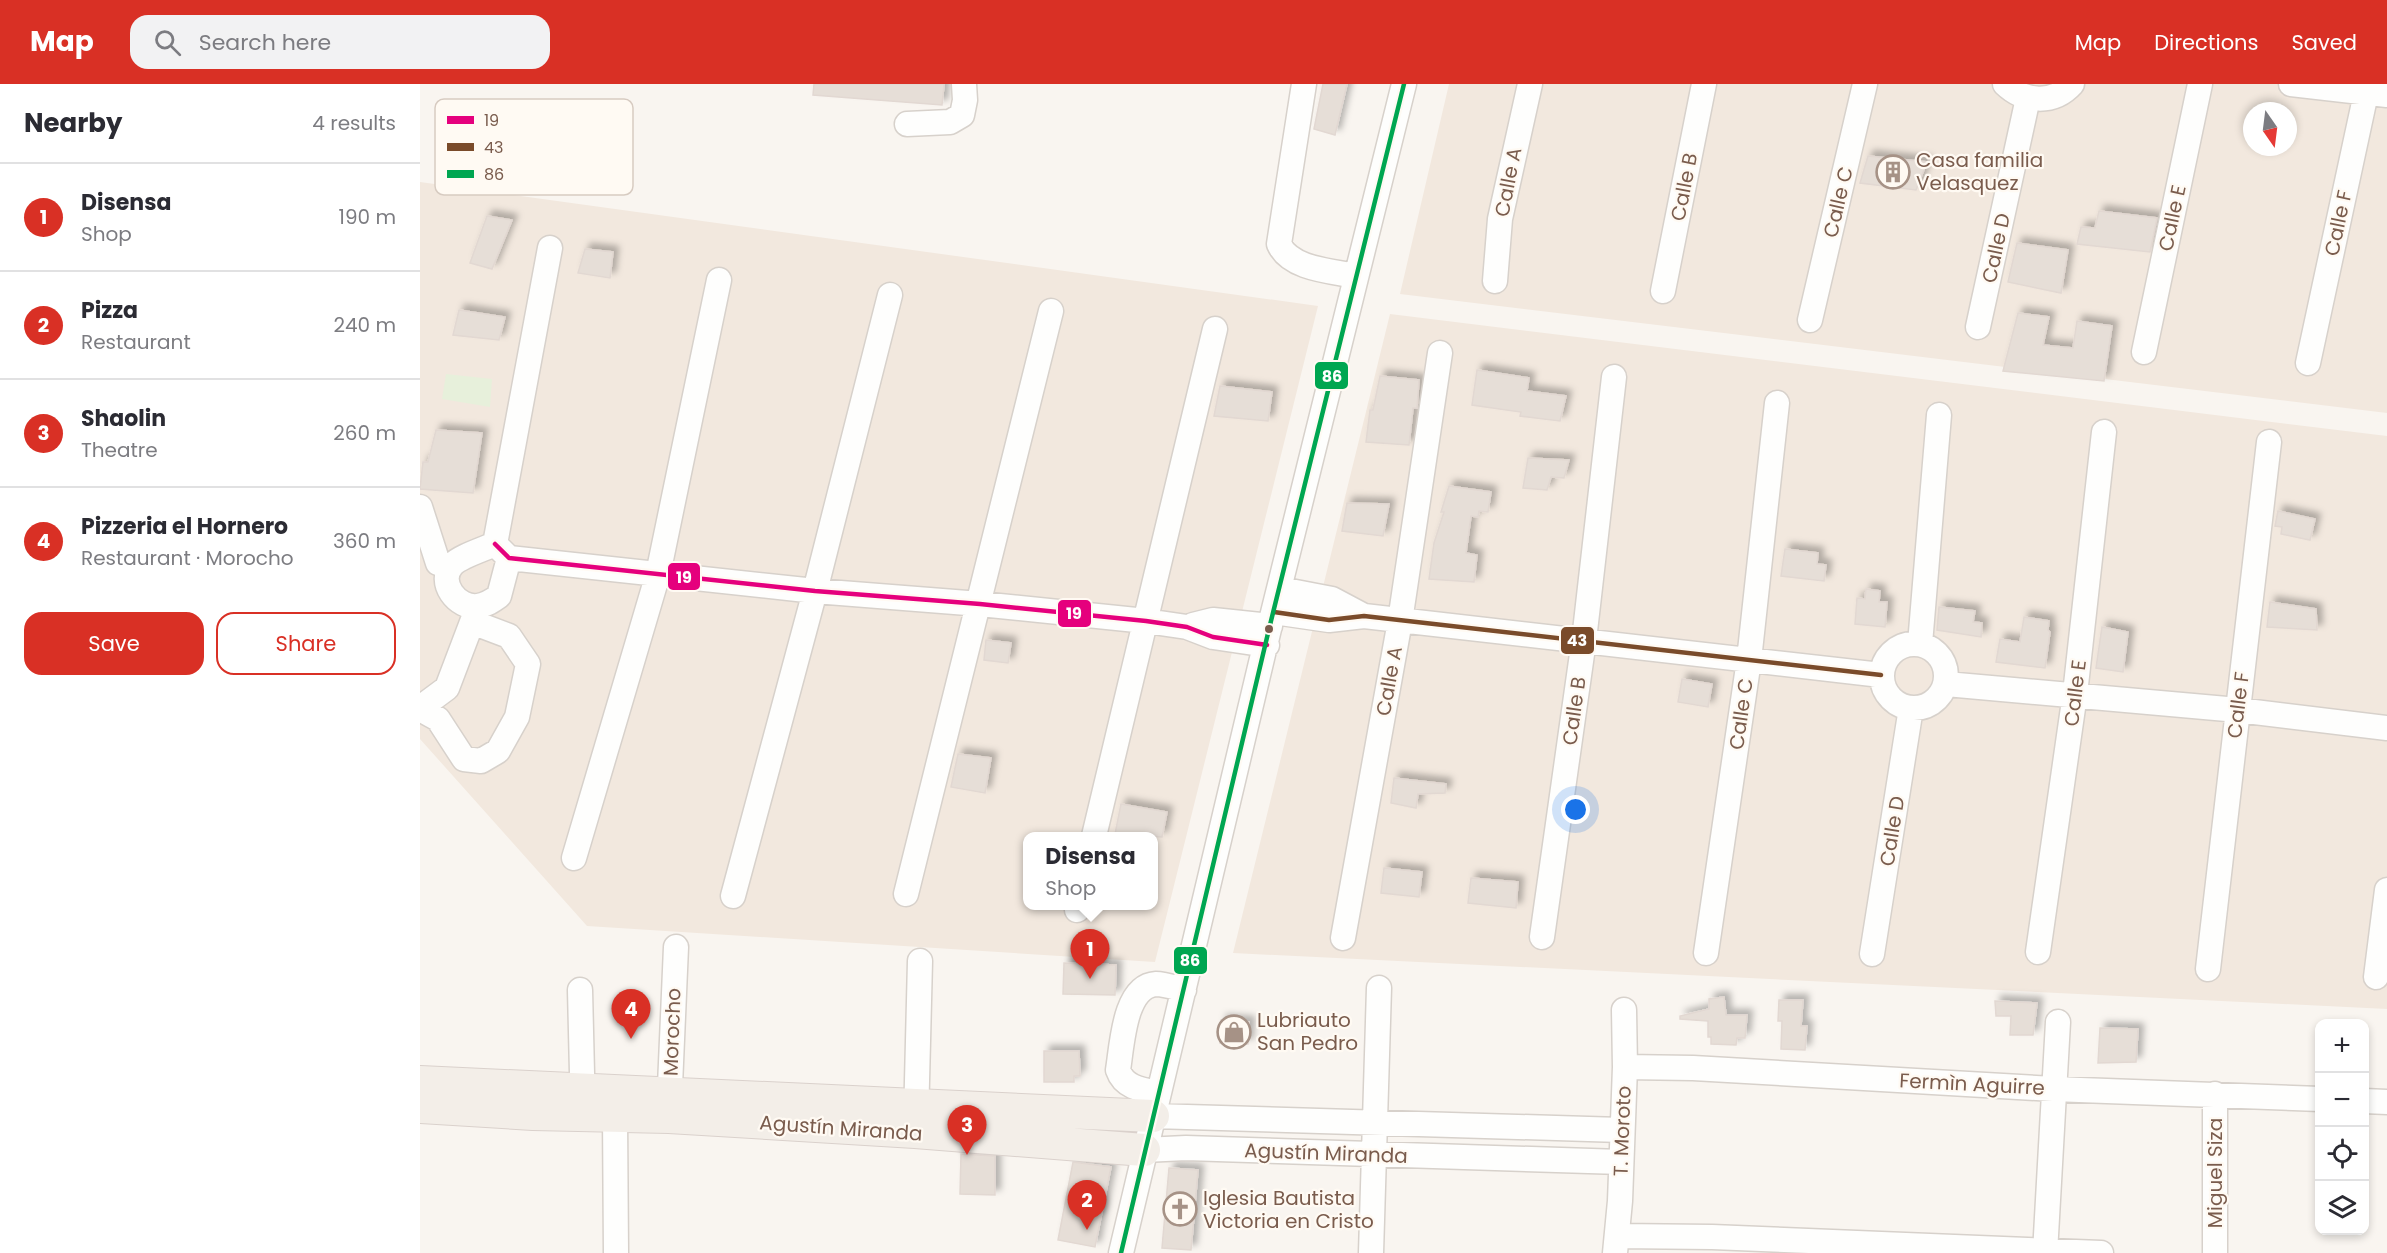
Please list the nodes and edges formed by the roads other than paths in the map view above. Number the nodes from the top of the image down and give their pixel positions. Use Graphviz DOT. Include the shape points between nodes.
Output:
graph roads {
  1 [pos="964,84"];
  2 [pos="1304,84"];
  3 [pos="1404,84"];
  4 [pos="1530,84"];
  5 [pos="1704,84"];
  6 [pos="1865,84"];
  7 [pos="2005,84"];
  8 [pos="2072,84"];
  9 [pos="2200,84"];
  10 [pos="2292,84"];
  11 [pos="2374,90"];
  12 [pos="2028,98"];
  13 [pos="907,124"];
  14 [pos="550,248"];
  15 [pos="1356,276"];
  16 [pos="719,280"];
  17 [pos="1495,281"];
  18 [pos="1663,291"];
  19 [pos="890,295"];
  20 [pos="1051,311"];
  21 [pos="1810,320"];
  22 [pos="1978,327"];
  23 [pos="1215,329"];
  24 [pos="1440,352"];
  25 [pos="2144,352"];
  26 [pos="2308,363"];
  27 [pos="1614,377"];
  28 [pos="1777,403"];
  29 [pos="1939,415"];
  30 [pos="2104,432"];
  31 [pos="2269,441"];
  32 [pos="420,507"];
  33 [pos="502,551"];
  34 [pos="438,563"];
  35 [pos="658,574"];
  36 [pos="815,591"];
  37 [pos="980,604"];
  38 [pos="475,614"];
  39 [pos="1273,618"];
  40 [pos="1146,621"];
  41 [pos="1400,621"];
  42 [pos="1584,640"];
  43 [pos="1920,644"];
  44 [pos="1749,660"];
  45 [pos="1881,675"];
  46 [pos="1946,684"];
  47 [pos="2075,694"];
  48 [pos="420,708"];
  49 [pos="1911,708"];
  50 [pos="2238,710"];
  51 [pos="2387,728"];
  52 [pos="1095,832"];
  53 [pos="574,858"];
  54 [pos="2387,890"];
  55 [pos="906,894"];
  56 [pos="733,896"];
  57 [pos="1542,937"];
  58 [pos="1343,938"];
  59 [pos="676,947"];
  60 [pos="2038,952"];
  61 [pos="1706,953"];
  62 [pos="1872,954"];
  63 [pos="920,961"];
  64 [pos="2208,969"];
  65 [pos="2376,977"];
  66 [pos="1379,988"];
  67 [pos="580,990"];
  68 [pos="1184,990"];
  69 [pos="1624,1010"];
  70 [pos="2058,1022"];
  71 [pos="1625,1067"];
  72 [pos="580,1089"];
  73 [pos="2053,1089"];
  74 [pos="2215,1094"];
  75 [pos="430,1095"];
  76 [pos="2315,1099"];
  77 [pos="2369,1101"];
  78 [pos="2387,1102"];
  79 [pos="669,1105"];
  80 [pos="1156,1105"];
  81 [pos="615,1116"];
  82 [pos="916,1118"];
  83 [pos="1376,1123"];
  84 [pos="1621,1130"];
  85 [pos="1144,1150"];
  86 [pos="1375,1155"];
  87 [pos="1621,1162"];
  88 [pos="1617,1244"];
  89 [pos="1712,1245"];
  90 [pos="2045,1251"];
  91 [pos="616,1253"];
  92 [pos="1121,1253"];
  93 [pos="1371,1253"];
  94 [pos="2101,1253"];
  95 [pos="2215,1253"];
  1 -- 13 [label="street" via="962,116 950,122"];
  2 -- 15 [label="street" via="1279,243 1282,252 1294,261"];
  3 -- 15 [label="street"];
  4 -- 17 [label="street, Calle A" via="1500,219"];
  5 -- 18 [label="street, Calle B"];
  6 -- 21 [label="street, Calle C"];
  7 -- 12 [label="street"];
  8 -- 12 [label="street" via="2056,96"];
  9 -- 25 [label="street, Calle E"];
  10 -- 11 [label="street"];
  11 -- 26 [label="street, Calle F"];
  12 -- 22 [label="street, Calle D"];
  14 -- 33 [label="street"];
  15 -- 39 [label="street"];
  16 -- 35 [label="street"];
  19 -- 36 [label="street"];
  20 -- 37 [label="street"];
  23 -- 40 [label="street"];
  24 -- 41 [label="street, Calle A"];
  27 -- 42 [label="street, Calle B"];
  28 -- 44 [label="street, Calle C"];
  29 -- 43 [label="street"];
  30 -- 47 [label="street, Calle E"];
  31 -- 50 [label="street, Calle F"];
  32 -- 34 [label="street"];
  33 -- 35 [label="street"];
  33 -- 38 [label="street" via="499,596"];
  33 -- 38 [label="street" via="453,564 447,574 453,596"];
  35 -- 36 [label="street"];
  35 -- 53 [label="street"];
  36 -- 37 [label="street"];
  36 -- 56 [label="street"];
  37 -- 40 [label="street"];
  37 -- 55 [label="street"];
  38 -- 48 [label="street" via="447,688"];
  38 -- 48 [label="street" via="508,636 528,664 517,717 498,752 481,761 464,759 438,719"];
  39 -- 40 [label="street" via="1213,628"];
  39 -- 41 [label="street" via="1329,620 1364,616"];
  39 -- 68 [label="street"];
  40 -- 52 [label="street"];
  41 -- 42 [label="street"];
  41 -- 58 [label="street, Calle A"];
  42 -- 44 [label="street"];
  42 -- 57 [label="street, Calle B"];
  43 -- 45 [label="street" via="1894,651"];
  43 -- 46 [label="street" via="1938,654 1947,674"];
  44 -- 45 [label="street"];
  44 -- 61 [label="street, Calle C"];
  45 -- 49 [label="street" via="1882,685 1893,701"];
  46 -- 47 [label="street"];
  46 -- 49 [label="street" via="1937,700"];
  47 -- 50 [label="street"];
  47 -- 60 [label="street, Calle E"];
  49 -- 62 [label="street, Calle D"];
  50 -- 51 [label="street"];
  50 -- 64 [label="street, Calle F"];
  54 -- 65 [label="street"];
  59 -- 79 [label="street, Morocho"];
  63 -- 82 [label="street"];
  66 -- 83 [label="street"];
  67 -- 72 [label="street"];
  68 -- 80 [label="street"];
  68 -- 80 [label="street" via="1156,984 1141,989 1130,1007 1118,1070 1125,1082"];
  69 -- 71 [label="street, T. Moroto"];
  70 -- 73 [label="street"];
  71 -- 73 [label="street, Fermìn Aguirre"];
  71 -- 84 [label="street, T. Moroto"];
  72 -- 75 [label="main road, Agustín Miranda"];
  72 -- 79 [label="main road, Agustín Miranda"];
  73 -- 74 [label="street, Fermìn Aguirre"];
  73 -- 90 [label="street"];
  74 -- 76 [label="street, Fermìn Aguirre"];
  74 -- 95 [label="street, Miguel Siza"];
  75 -- 81 [label="main road, Agustín Miranda" via="533,1114"];
  77 -- 78 [label="street"];
  79 -- 81 [label="main road, Agustín Miranda"];
  79 -- 82 [label="main road, Agustín Miranda"];
  80 -- 82 [label="main road, Agustín Miranda"];
  80 -- 83 [label="street, Agustín Miranda"];
  80 -- 85 [label="street"];
  81 -- 91 [label="street"];
  82 -- 85 [label="main road, Agustín Miranda"];
  83 -- 84 [label="street, Agustín Miranda"];
  83 -- 86 [label="street"];
  84 -- 87 [label="street, T. Moroto"];
  85 -- 86 [label="street, Agustín Miranda"];
  85 -- 92 [label="street"];
  86 -- 87 [label="street, Agustín Miranda"];
  86 -- 93 [label="street"];
  87 -- 88 [label="street, T. Moroto"];
  88 -- 89 [label="street"];
  89 -- 90 [label="street"];
  90 -- 94 [label="street"];
}
